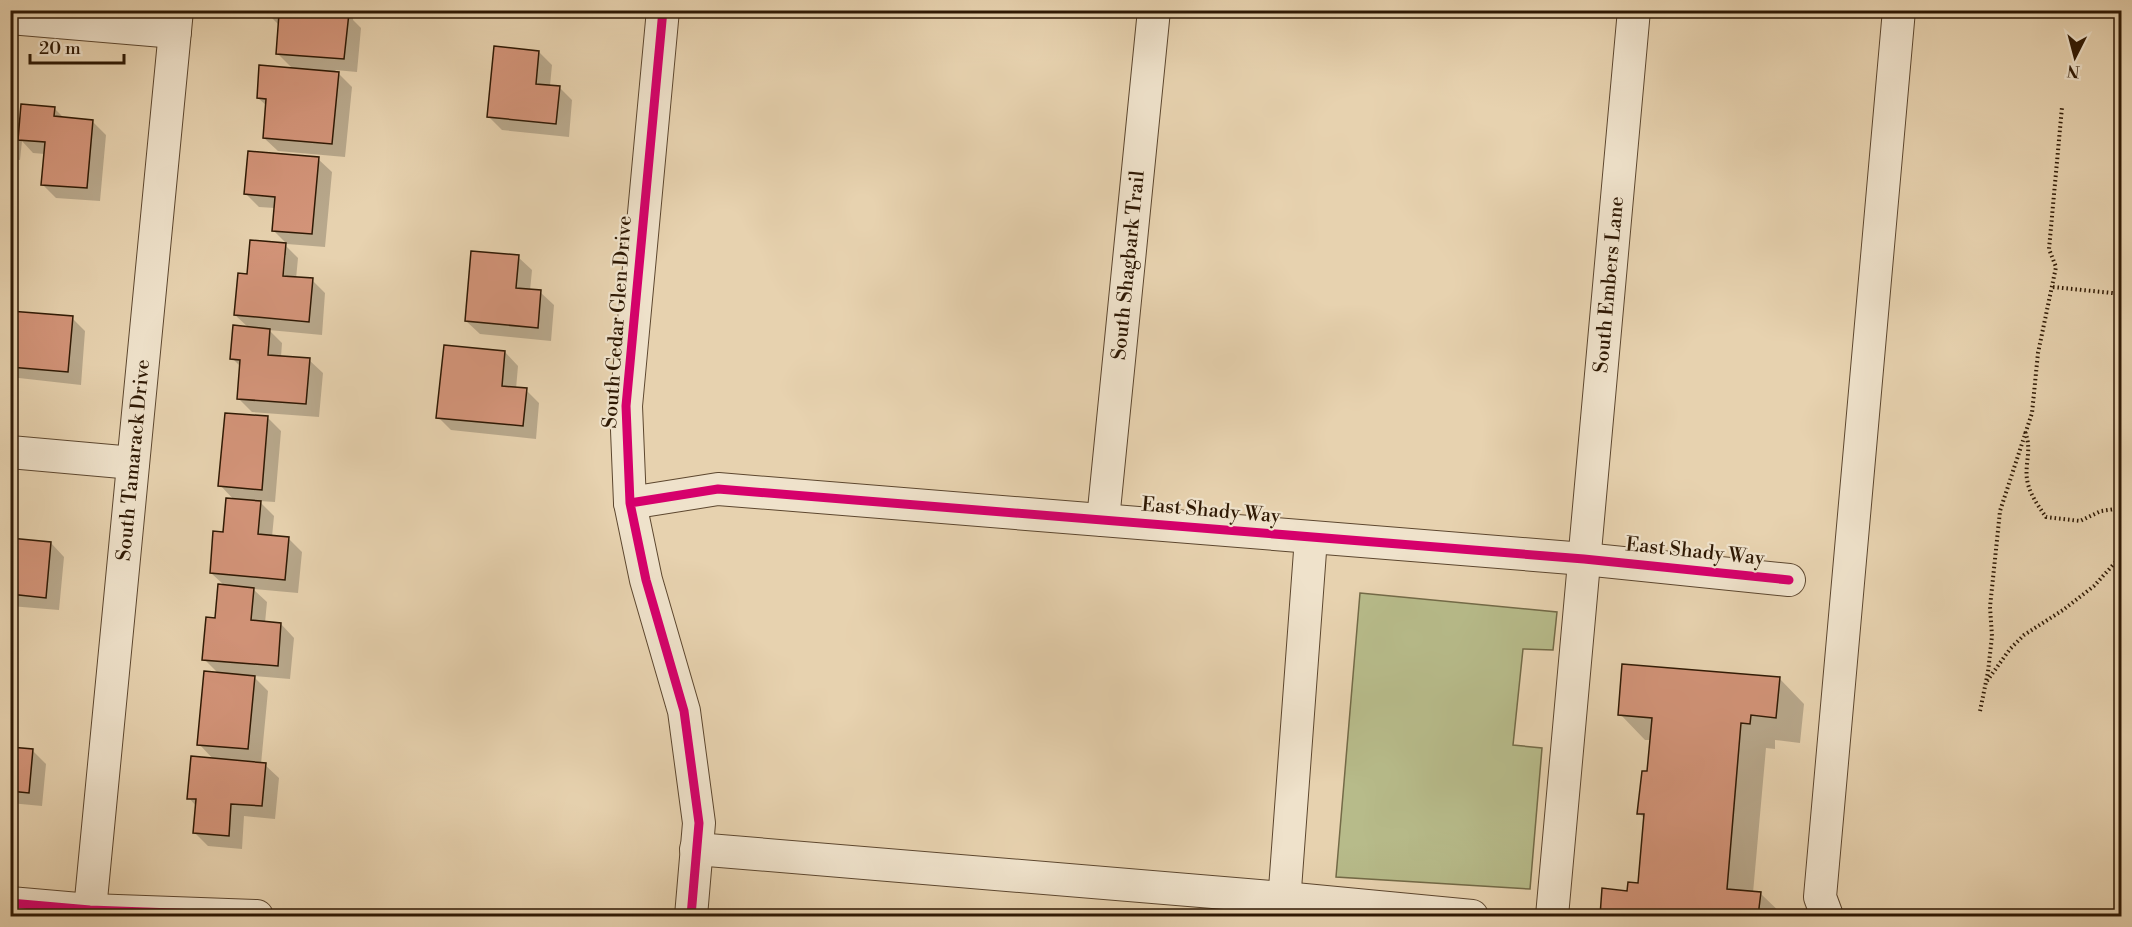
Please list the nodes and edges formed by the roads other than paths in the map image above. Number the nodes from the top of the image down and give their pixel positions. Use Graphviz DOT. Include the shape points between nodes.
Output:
graph roads {
  1 [pos="663,10"];
  2 [pos="1154,10"];
  3 [pos="1634,10"];
  4 [pos="1899,10"];
  5 [pos="10,18"];
  6 [pos="176,21"];
  7 [pos="10,452"];
  8 [pos="133,463"];
  9 [pos="630,503"];
  10 [pos="1103,520"];
  11 [pos="1311,538"];
  12 [pos="1584,559"];
  13 [pos="1789,580"];
  14 [pos="696,849"];
  15 [pos="10,903"];
  16 [pos="1283,907"];
  17 [pos="90,910"];
  18 [pos="257,916"];
  19 [pos="691,916"];
  20 [pos="1472,916"];
  21 [pos="1552,916"];
  22 [pos="1827,916"];
  1 -- 9 [label="street, South Cedar Glen Drive" via="626,406"];
  2 -- 10 [label="street, South Shagbark Trail"];
  3 -- 12 [label="street, South Embers Lane"];
  4 -- 22 [label="street" via="1820,897"];
  5 -- 6 [label="street"];
  6 -- 8 [label="street, South Tamarack Drive"];
  7 -- 8 [label="street"];
  8 -- 17 [label="street, South Tamarack Drive"];
  9 -- 10 [label="street, East Shady Way" via="718,489"];
  9 -- 14 [label="street, South Cedar Glen Drive" via="646,580 684,711 699,824"];
  10 -- 11 [label="street, East Shady Way"];
  11 -- 12 [label="street, East Shady Way"];
  11 -- 16 [label="street"];
  12 -- 13 [label="street, East Shady Way"];
  12 -- 21 [label="street, South Embers Lane"];
  14 -- 16 [label="street"];
  14 -- 19 [label="street, South Cedar Glen Drive"];
  15 -- 17 [label="street"];
  16 -- 20 [label="street"];
  17 -- 18 [label="street"];
}
